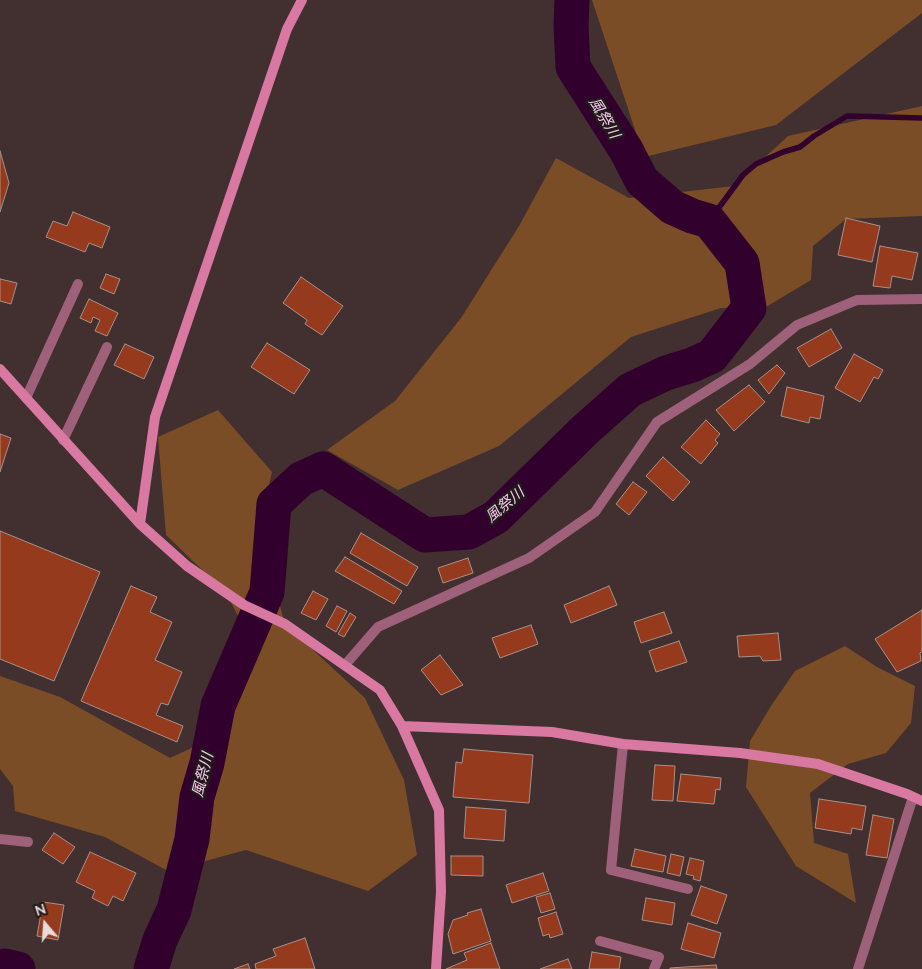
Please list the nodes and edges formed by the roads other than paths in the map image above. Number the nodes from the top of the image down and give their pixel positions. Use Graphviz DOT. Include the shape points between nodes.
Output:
graph roads {
  1 [pos="302,0"];
  2 [pos="78,284"];
  3 [pos="922,299"];
  4 [pos="107,347"];
  5 [pos="0,369"];
  6 [pos="26,398"];
  7 [pos="63,440"];
  8 [pos="140,524"];
  9 [pos="345,665"];
  10 [pos="402,726"];
  11 [pos="623,744"];
  12 [pos="918,799"];
  13 [pos="0,839"];
  14 [pos="28,842"];
  15 [pos="688,890"];
  16 [pos="600,941"];
  17 [pos="436,969"];
  18 [pos="654,969"];
  19 [pos="858,969"];
  1 -- 8 [label="street" via="288,29 155,417"];
  2 -- 6 [label="street"];
  3 -- 9 [label="street" via="857,300 797,325 750,364 657,422 595,512 528,558 378,627"];
  4 -- 7 [label="street"];
  5 -- 6 [label="street"];
  6 -- 7 [label="street"];
  7 -- 8 [label="street"];
  8 -- 9 [label="street" via="187,566 244,605 286,624"];
  9 -- 10 [label="street" via="380,690"];
  10 -- 11 [label="street" via="552,732"];
  10 -- 17 [label="street" via="439,810 441,892"];
  11 -- 12 [label="street" via="740,753 818,764"];
  11 -- 15 [label="street" via="611,870"];
  12 -- 19 [label="street"];
  13 -- 14 [label="street"];
  16 -- 18 [label="street" via="659,957"];
}
